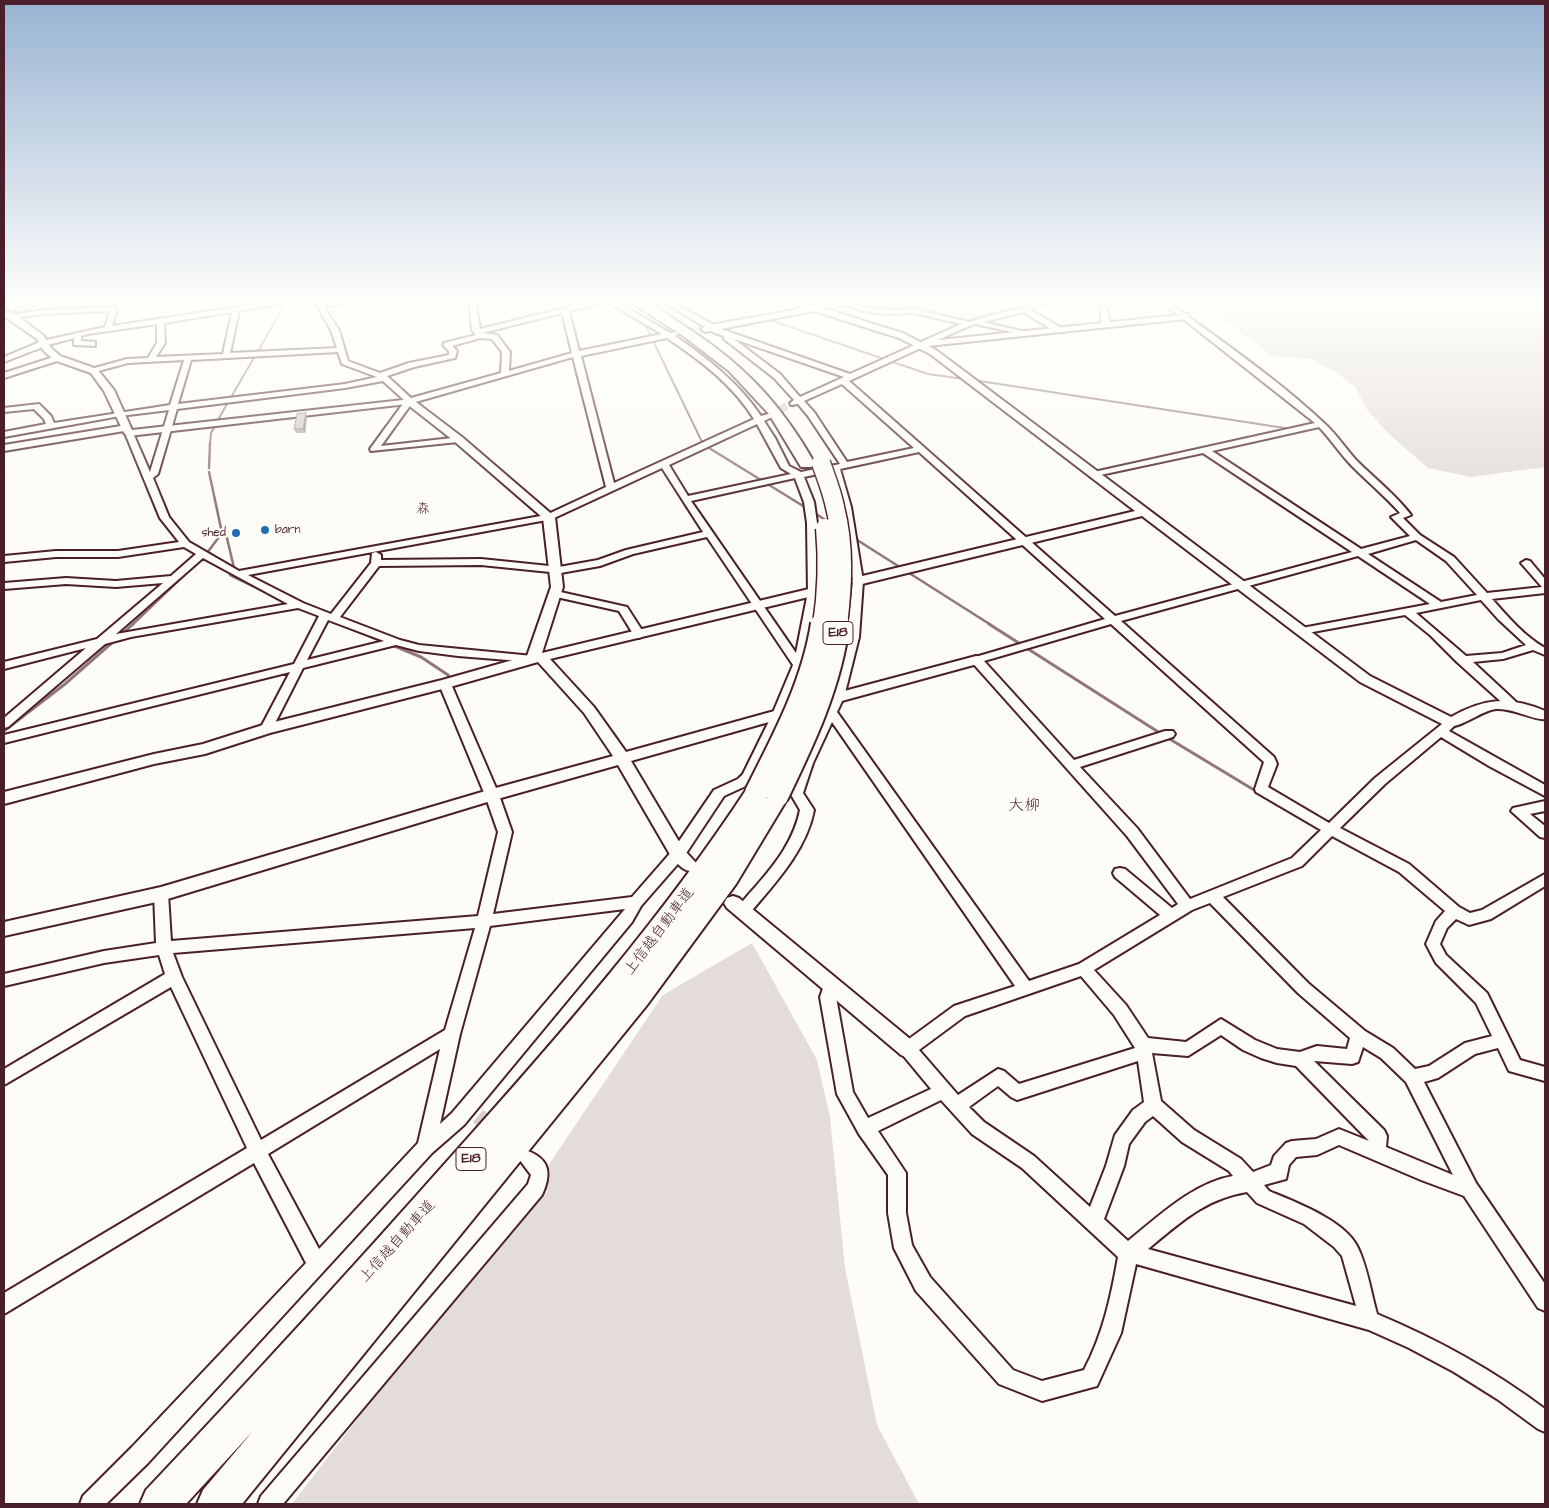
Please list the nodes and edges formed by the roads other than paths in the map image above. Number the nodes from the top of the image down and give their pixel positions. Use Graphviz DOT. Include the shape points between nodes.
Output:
graph roads {
  1 [pos="18,370"];
  2 [pos="184,370"];
  3 [pos="366,370"];
  4 [pos="399,370"];
  5 [pos="515,370"];
  6 [pos="581,370"];
  7 [pos="716,370"];
  8 [pos="735,370"];
  9 [pos="750,370"];
  10 [pos="770,370"];
  11 [pos="826,370"];
  12 [pos="864,370"];
  13 [pos="957,370"];
  14 [pos="1254,370"];
  15 [pos="94,371"];
  16 [pos="505,373"];
  17 [pos="4,376"];
  18 [pos="382,377"];
  19 [pos="847,378"];
  20 [pos="409,401"];
  21 [pos="797,402"];
  22 [pos="173,408"];
  23 [pos="4,410"];
  24 [pos="120,414"];
  25 [pos="765,417"];
  26 [pos="1321,424"];
  27 [pos="53,426"];
  28 [pos="167,430"];
  29 [pos="128,431"];
  30 [pos="4,434"];
  31 [pos="458,439"];
  32 [pos="57,440"];
  33 [pos="4,448"];
  34 [pos="922,449"];
  35 [pos="1204,450"];
  36 [pos="664,463"];
  37 [pos="821,467"];
  38 [pos="1094,475"];
  39 [pos="148,477"];
  40 [pos="611,488"];
  41 [pos="684,499"];
  42 [pos="1144,512"];
  43 [pos="549,517"];
  44 [pos="709,534"];
  45 [pos="1417,537"];
  46 [pos="1024,540"];
  47 [pos="186,544"];
  48 [pos="377,548"];
  49 [pos="1360,552"];
  50 [pos="201,554"];
  51 [pos="4,559"];
  52 [pos="376,563"];
  53 [pos="1526,563"];
  54 [pos="555,570"];
  55 [pos="238,574"];
  56 [pos="174,579"];
  57 [pos="858,581"];
  58 [pos="1240,585"];
  59 [pos="1545,585"];
  60 [pos="4,586"];
  61 [pos="1545,590"];
  62 [pos="813,592"];
  63 [pos="556,594"];
  64 [pos="1483,597"];
  65 [pos="299,605"];
  66 [pos="1439,605"];
  67 [pos="757,606"];
  68 [pos="1407,611"];
  69 [pos="330,616"];
  70 [pos="1114,620"];
  71 [pos="1302,631"];
  72 [pos="639,635"];
  73 [pos="100,641"];
  74 [pos="396,642"];
  75 [pos="1534,646"];
  76 [pos="1545,652"];
  77 [pos="537,659"];
  78 [pos="976,660"];
  79 [pos="1461,660"];
  80 [pos="4,665"];
  81 [pos="799,665"];
  82 [pos="297,666"];
  83 [pos="445,684"];
  84 [pos="838,697"];
  85 [pos="1511,704"];
  86 [pos="831,712"];
  87 [pos="778,715"];
  88 [pos="1544,716"];
  89 [pos="4,724"];
  90 [pos="1447,727"];
  91 [pos="266,729"];
  92 [pos="1169,734"];
  93 [pos="4,739"];
  94 [pos="622,758"];
  95 [pos="1072,765"];
  96 [pos="1545,790"];
  97 [pos="767,794"];
  98 [pos="492,795"];
  99 [pos="4,798"];
  100 [pos="1545,806"];
  101 [pos="1331,830"];
  102 [pos="1545,833"];
  103 [pos="678,854"];
  104 [pos="691,866"];
  105 [pos="1120,873"];
  106 [pos="1545,879"];
  107 [pos="161,894"];
  108 [pos="1212,895"];
  109 [pos="636,902"];
  110 [pos="1187,906"];
  111 [pos="738,907"];
  112 [pos="1454,911"];
  113 [pos="1172,916"];
  114 [pos="484,921"];
  115 [pos="4,929"];
  116 [pos="164,948"];
  117 [pos="1084,969"];
  118 [pos="174,977"];
  119 [pos="4,980"];
  120 [pos="831,984"];
  121 [pos="1025,988"];
  122 [pos="452,1034"];
  123 [pos="1359,1036"];
  124 [pos="1502,1040"];
  125 [pos="1144,1048"];
  126 [pos="908,1049"];
  127 [pos="1300,1059"];
  128 [pos="1545,1074"];
  129 [pos="1412,1077"];
  130 [pos="4,1078"];
  131 [pos="943,1092"];
  132 [pos="1153,1105"];
  133 [pos="958,1106"];
  134 [pos="865,1128"];
  135 [pos="426,1147"];
  136 [pos="258,1151"];
  137 [pos="1377,1152"];
  138 [pos="528,1159"];
  139 [pos="1252,1182"];
  140 [pos="1470,1189"];
  141 [pos="1094,1221"];
  142 [pos="1128,1253"];
  143 [pos="316,1265"];
  144 [pos="1545,1301"];
  145 [pos="4,1304"];
  146 [pos="1369,1320"];
  147 [pos="1545,1422"];
  148 [pos="91,1504"];
  149 [pos="160,1504"];
  150 [pos="217,1504"];
  151 [pos="269,1504"];
  1 -- 17 [label="street"];
  2 -- 22 [label="street"];
  3 -- 18 [label="street"];
  4 -- 18 [label="street"];
  5 -- 16 [label="street"];
  6 -- 40 [label="street"];
  7 -- 25 [label="street"];
  8 -- 37 [label="highway, 上信越自動車道 / E18" via="777,413 794,438"];
  9 -- 37 [label="highway, 上信越自動車道 / E18" via="798,423"];
  10 -- 21 [label="street"];
  11 -- 19 [label="street"];
  12 -- 19 [label="street"];
  13 -- 38 [label="street"];
  14 -- 26 [label="street"];
  15 -- 24 [label="street" via="109,390"];
  16 -- 20 [label="street"];
  18 -- 20 [label="street"];
  18 -- 22 [label="street" via="345,386"];
  19 -- 21 [label="street"];
  19 -- 34 [label="street"];
  20 -- 28 [label="street"];
  20 -- 31 [label="street"];
  20 -- 31 [label="street" via="374,449"];
  21 -- 37 [label="street"];
  22 -- 24 [label="street"];
  22 -- 28 [label="street"];
  23 -- 27 [label="street" via="36,406"];
  24 -- 27 [label="street"];
  24 -- 29 [label="street"];
  25 -- 36 [label="street"];
  25 -- 37 [label="street" via="785,468"];
  26 -- 35 [label="street"];
  26 -- 45 [label="street" via="1356,466 1406,515 1396,517"];
  27 -- 30 [label="street"];
  27 -- 32 [label="street"];
  28 -- 29 [label="street"];
  28 -- 39 [label="street" via="154,474"];
  29 -- 32 [label="street"];
  29 -- 39 [label="street"];
  31 -- 43 [label="street"];
  32 -- 33 [label="street"];
  34 -- 37 [label="street"];
  34 -- 46 [label="street"];
  35 -- 38 [label="street"];
  35 -- 49 [label="street"];
  36 -- 40 [label="street"];
  36 -- 41 [label="street"];
  37 -- 41 [label="street"];
  37 -- 57 [label="street" via="846,507"];
  37 -- 62 [label="street" via="809,502"];
  37 -- 97 [label="highway, 上信越自動車道 / E18, bridge" via="833,495 841,534 843,604 832,662 810,728"];
  38 -- 42 [label="street"];
  39 -- 47 [label="street" via="164,518"];
  40 -- 43 [label="street"];
  41 -- 44 [label="street"];
  42 -- 46 [label="street"];
  42 -- 58 [label="street"];
  43 -- 48 [label="street"];
  43 -- 54 [label="street"];
  44 -- 54 [label="street" via="630,552 600,563"];
  44 -- 67 [label="street"];
  45 -- 49 [label="street"];
  45 -- 64 [label="street" via="1450,559"];
  46 -- 57 [label="street"];
  46 -- 70 [label="street"];
  47 -- 50 [label="street"];
  47 -- 51 [label="street" via="118,554 56,554"];
  48 -- 52 [label="street"];
  48 -- 55 [label="street"];
  49 -- 58 [label="street"];
  49 -- 66 [label="street"];
  50 -- 55 [label="street"];
  50 -- 56 [label="street"];
  52 -- 54 [label="street" via="481,562"];
  52 -- 69 [label="street"];
  53 -- 59 [label="street"];
  54 -- 63 [label="street"];
  55 -- 65 [label="street"];
  56 -- 60 [label="street" via="116,584 66,581"];
  56 -- 73 [label="street"];
  57 -- 84 [label="street" via="853,637"];
  58 -- 70 [label="street"];
  58 -- 71 [label="street"];
  61 -- 64 [label="street"];
  62 -- 67 [label="street"];
  62 -- 81 [label="street"];
  63 -- 72 [label="street" via="623,609"];
  63 -- 77 [label="street"];
  64 -- 66 [label="street"];
  64 -- 75 [label="street"];
  65 -- 69 [label="street"];
  65 -- 73 [label="street"];
  66 -- 68 [label="street"];
  67 -- 72 [label="street"];
  67 -- 81 [label="street"];
  68 -- 71 [label="street"];
  68 -- 79 [label="street"];
  69 -- 74 [label="street"];
  69 -- 82 [label="street"];
  70 -- 78 [label="street"];
  70 -- 101 [label="street" via="1270,760 1261,789"];
  71 -- 90 [label="street" via="1365,678"];
  72 -- 77 [label="street"];
  73 -- 80 [label="street"];
  73 -- 89 [label="street"];
  74 -- 77 [label="street" via="458,654"];
  74 -- 82 [label="street"];
  75 -- 76 [label="street"];
  75 -- 79 [label="street" via="1503,656"];
  77 -- 83 [label="street"];
  77 -- 94 [label="street" via="589,710"];
  78 -- 84 [label="street"];
  78 -- 95 [label="street"];
  79 -- 85 [label="street"];
  81 -- 87 [label="street"];
  82 -- 91 [label="street"];
  82 -- 93 [label="street"];
  83 -- 91 [label="street"];
  83 -- 98 [label="street"];
  84 -- 86 [label="street"];
  85 -- 88 [label="street"];
  85 -- 90 [label="street" via="1473,710"];
  86 -- 111 [label="street" via="796,793 807,810 805,821 784,862"];
  86 -- 121 [label="street"];
  87 -- 94 [label="street"];
  87 -- 103 [label="street" via="748,776 743,782 719,793"];
  90 -- 96 [label="street" via="1494,763"];
  90 -- 101 [label="street" via="1380,781"];
  91 -- 99 [label="street" via="206,749 154,759"];
  92 -- 95 [label="street"];
  94 -- 98 [label="street"];
  94 -- 103 [label="street"];
  95 -- 110 [label="street" via="1132,832"];
  97 -- 149 [label="highway, 上信越自動車道 / E18" via="618,987 430,1207"];
  97 -- 150 [label="highway, 上信越自動車道 / E18" via="728,877 637,997"];
  98 -- 107 [label="street"];
  98 -- 114 [label="street" via="505,832"];
  100 -- 102 [label="street" via="1518,811"];
  101 -- 108 [label="street" via="1297,862"];
  101 -- 112 [label="street" via="1404,868"];
  103 -- 104 [label="street"];
  103 -- 109 [label="street"];
  105 -- 113 [label="street"];
  106 -- 112 [label="street" via="1486,915 1469,919"];
  107 -- 115 [label="street"];
  107 -- 116 [label="street"];
  108 -- 110 [label="street"];
  108 -- 123 [label="street" via="1303,988"];
  109 -- 114 [label="street"];
  109 -- 135 [label="street" via="627,918 472,1112"];
  110 -- 113 [label="street"];
  111 -- 120 [label="street"];
  112 -- 124 [label="street" via="1441,925 1433,944 1441,959 1482,998"];
  113 -- 117 [label="street"];
  114 -- 116 [label="street"];
  114 -- 122 [label="street"];
  116 -- 118 [label="street"];
  116 -- 119 [label="street" via="104,957"];
  117 -- 121 [label="street"];
  117 -- 125 [label="street" via="1120,1010"];
  118 -- 130 [label="street"];
  118 -- 136 [label="street"];
  120 -- 126 [label="street"];
  120 -- 134 [label="street" via="828,997 845,1094"];
  121 -- 126 [label="street" via="960,1011"];
  122 -- 135 [label="street"];
  122 -- 136 [label="street"];
  123 -- 127 [label="street" via="1352,1057 1317,1053"];
  123 -- 129 [label="street" via="1387,1053"];
  124 -- 128 [label="street" via="1515,1066"];
  124 -- 129 [label="street" via="1471,1048 1432,1073"];
  125 -- 127 [label="street" via="1188,1049 1221,1026 1257,1050"];
  125 -- 132 [label="street"];
  125 -- 133 [label="street" via="1017,1092 998,1076"];
  126 -- 131 [label="street"];
  127 -- 137 [label="street" via="1378,1136"];
  129 -- 140 [label="street"];
  131 -- 133 [label="street"];
  131 -- 134 [label="street"];
  132 -- 139 [label="street" via="1188,1136 1236,1165"];
  132 -- 141 [label="street" via="1139,1116 1121,1141"];
  133 -- 141 [label="street" via="978,1128 1028,1162"];
  134 -- 142 [label="street" via="896,1173 897,1213 903,1248 923,1284 1006,1377 1042,1391 1090,1379 1103,1357 1117,1318"];
  135 -- 143 [label="street"];
  136 -- 143 [label="street"];
  136 -- 145 [label="street"];
  137 -- 139 [label="street" via="1339,1137 1316,1148 1292,1149 1280,1162 1280,1173 1268,1174"];
  137 -- 140 [label="street"];
  138 -- 151 [label="street" via="537,1167 540,1176 536,1189"];
  139 -- 142 [label="street" via="1223,1187 1186,1207"];
  139 -- 146 [label="street" via="1263,1197 1310,1218 1341,1240 1350,1251"];
  140 -- 144 [label="street"];
  141 -- 142 [label="street"];
  142 -- 146 [label="street"];
  143 -- 148 [label="street"];
  146 -- 147 [label="street" via="1461,1365 1516,1399"];
}
